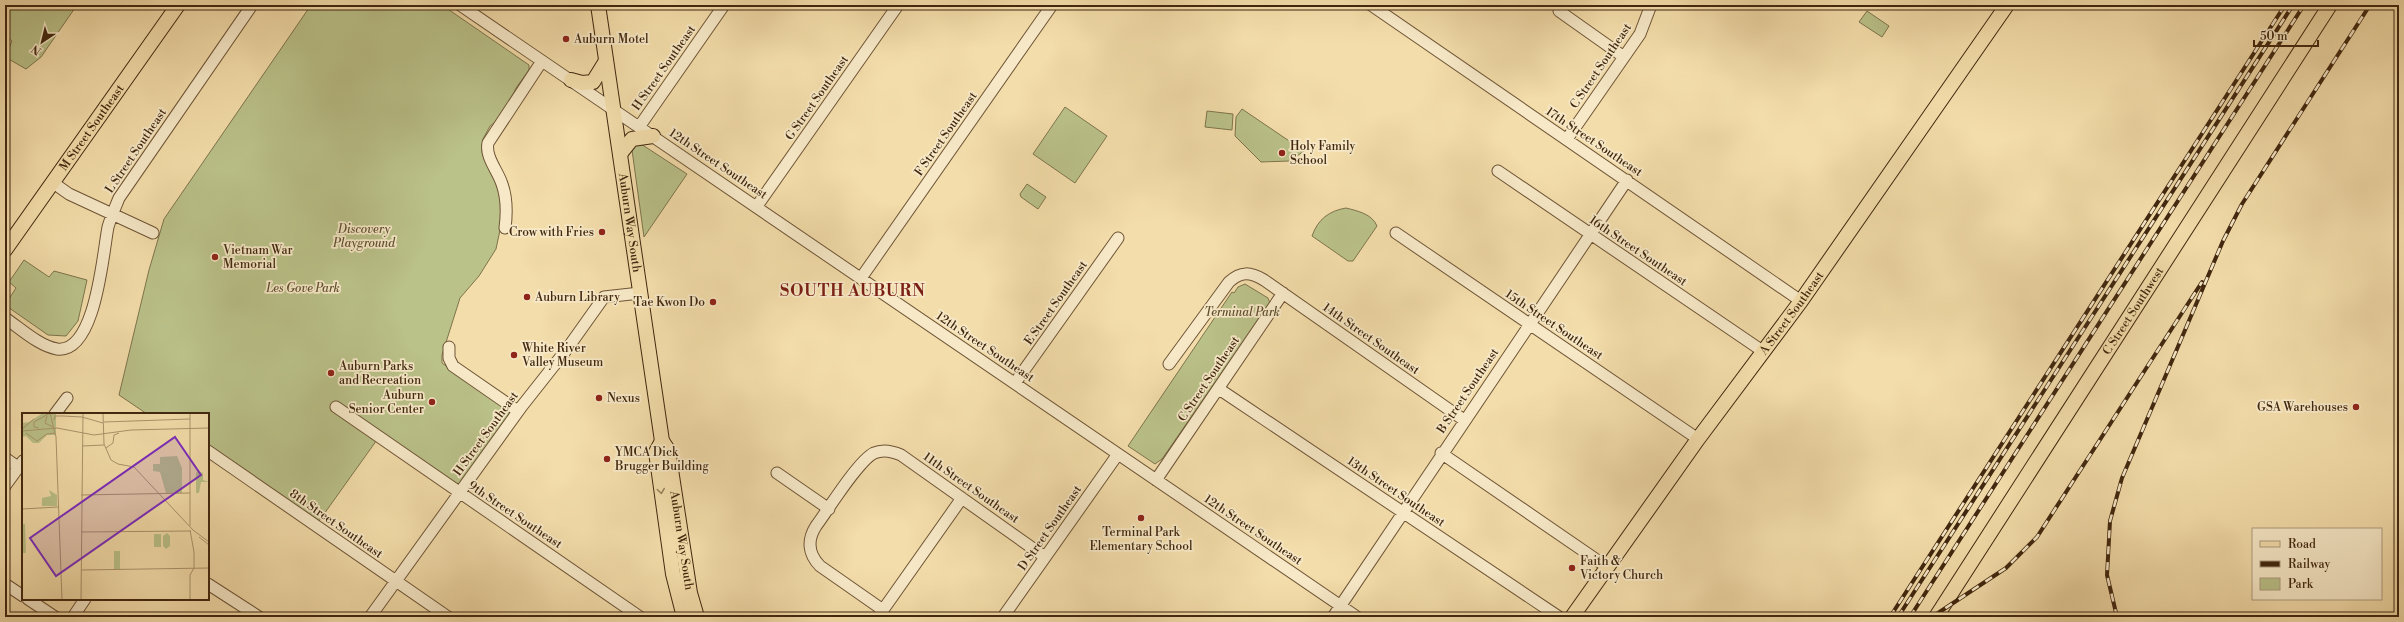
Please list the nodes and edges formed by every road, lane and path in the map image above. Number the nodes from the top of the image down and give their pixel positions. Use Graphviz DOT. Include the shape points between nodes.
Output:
graph roads {
  1 [pos="178,5"];
  2 [pos="252,5"];
  3 [pos="460,5"];
  4 [pos="598,5"];
  5 [pos="724,5"];
  6 [pos="898,5"];
  7 [pos="1052,5"];
  8 [pos="1371,5"];
  9 [pos="1651,5"];
  10 [pos="2006,5"];
  11 [pos="2330,5"];
  12 [pos="1559,11"];
  13 [pos="1624,58"];
  14 [pos="542,61"];
  15 [pos="606,61"];
  16 [pos="571,80"];
  17 [pos="614,109"];
  18 [pos="639,127"];
  19 [pos="653,136"];
  20 [pos="1567,139"];
  21 [pos="620,154"];
  22 [pos="1498,171"];
  23 [pos="1627,180"];
  24 [pos="52,182"];
  25 [pos="757,206"];
  26 [pos="112,214"];
  27 [pos="505,228"];
  28 [pos="153,233"];
  29 [pos="1396,233"];
  30 [pos="1592,235"];
  31 [pos="1118,238"];
  32 [pos="5,250"];
  33 [pos="861,278"];
  34 [pos="640,293"];
  35 [pos="1283,294"];
  36 [pos="1801,301"];
  37 [pos="5,318"];
  38 [pos="1530,324"];
  39 [pos="449,347"];
  40 [pos="1764,352"];
  41 [pos="1169,364"];
  42 [pos="1015,383"];
  43 [pos="1219,389"];
  44 [pos="67,398"];
  45 [pos="336,407"];
  46 [pos="518,411"];
  47 [pos="56,413"];
  48 [pos="1464,420"];
  49 [pos="1698,439"];
  50 [pos="662,441"];
  51 [pos="209,452"];
  52 [pos="1441,453"];
  53 [pos="1118,454"];
  54 [pos="5,458"];
  55 [pos="21,464"];
  56 [pos="778,473"];
  57 [pos="1156,480"];
  58 [pos="5,486"];
  59 [pos="460,493"];
  60 [pos="962,498"];
  61 [pos="829,509"];
  62 [pos="1403,512"];
  63 [pos="1045,557"];
  64 [pos="1607,567"];
  65 [pos="396,581"];
  66 [pos="5,584"];
  67 [pos="209,585"];
  68 [pos="22,595"];
  69 [pos="29,600"];
  70 [pos="84,600"];
  71 [pos="1340,606"];
  72 [pos="880,614"];
  73 [pos="54,617"];
  74 [pos="73,617"];
  75 [pos="259,617"];
  76 [pos="370,617"];
  77 [pos="448,617"];
  78 [pos="640,617"];
  79 [pos="684,617"];
  80 [pos="697,617"];
  81 [pos="1003,617"];
  82 [pos="1333,617"];
  83 [pos="1357,617"];
  84 [pos="1559,617"];
  85 [pos="1572,617"];
  86 [pos="1936,617"];
  1 -- 24 [label="main road, M Street Southeast"];
  2 -- 26 [label="street, L Street Southeast" via="128,183"];
  3 -- 14 [label="street, 12th Street Southeast"];
  4 -- 15 [label="main road, Auburn Way South"];
  5 -- 18 [label="street, H Street Southeast"];
  6 -- 25 [label="street, G Street Southeast"];
  7 -- 33 [label="street, F Street Southeast"];
  8 -- 20 [label="street, 17th Street Southeast"];
  9 -- 13 [label="street, C Street Southeast" via="1640,34"];
  10 -- 36 [label="main road, A Street Southeast"];
  11 -- 86 [label="main road, C Street Southwest"];
  12 -- 13 [label="street"];
  13 -- 20 [label="street, C Street Southeast"];
  14 -- 16 [label="street, 12th Street Southeast"];
  14 -- 27 [label="street" via="488,143 488,152 506,200"];
  15 -- 16 [label="main road" via="593,82"];
  15 -- 17 [label="main road, Auburn Way South"];
  16 -- 17 [label="street, 12th Street Southeast"];
  17 -- 18 [label="street, 12th Street Southeast"];
  17 -- 21 [label="main road, Auburn Way South"];
  18 -- 19 [label="street, 12th Street Southeast"];
  19 -- 21 [label="main road" via="632,139"];
  19 -- 25 [label="street, 12th Street Southeast"];
  20 -- 23 [label="street, 17th Street Southeast"];
  21 -- 34 [label="main road, Auburn Way South"];
  22 -- 30 [label="street, 16th Street Southeast"];
  23 -- 30 [label="street, B Street Southeast"];
  23 -- 36 [label="street, 17th Street Southeast"];
  24 -- 26 [label="street"];
  24 -- 32 [label="main road, M Street Southeast"];
  25 -- 33 [label="street, 12th Street Southeast"];
  26 -- 28 [label="street"];
  26 -- 37 [label="street, L Street Southeast" via="94,309 81,335 68,347 60,349 48,346"];
  29 -- 38 [label="street, 15th Street Southeast"];
  30 -- 38 [label="street, B Street Southeast"];
  30 -- 40 [label="street, 16th Street Southeast"];
  31 -- 42 [label="street, E Street Southeast"];
  33 -- 42 [label="street, 12th Street Southeast"];
  34 -- 46 [label="street, H Street Southeast" via="604,297"];
  34 -- 50 [label="main road, Auburn Way South"];
  35 -- 41 [label="street, 14th Street Southeast" via="1264,280 1246,272 1233,278"];
  35 -- 43 [label="street, C Street Southeast"];
  35 -- 48 [label="street, 14th Street Southeast"];
  36 -- 40 [label="main road, A Street Southeast"];
  38 -- 48 [label="street, B Street Southeast"];
  38 -- 49 [label="street, 15th Street Southeast"];
  39 -- 46 [label="street" via="449,358 455,367"];
  40 -- 49 [label="main road, A Street Southeast"];
  42 -- 53 [label="street, 12th Street Southeast"];
  43 -- 57 [label="street, C Street Southeast"];
  43 -- 62 [label="street, 13th Street Southeast"];
  44 -- 47 [label="street"];
  45 -- 59 [label="street, 9th Street Southeast"];
  46 -- 59 [label="street, H Street Southeast"];
  48 -- 52 [label="street, B Street Southeast"];
  49 -- 64 [label="main road, A Street Southeast"];
  50 -- 79 [label="main road, Auburn Way South, one-way" via="656,452 677,595"];
  50 -- 80 [label="main road, Auburn Way South" via="668,450 686,571"];
  51 -- 65 [label="street, 8th Street Southeast"];
  52 -- 62 [label="street, B Street Southeast"];
  52 -- 64 [label="street"];
  53 -- 57 [label="street, 12th Street Southeast"];
  53 -- 63 [label="street, D Street Southeast"];
  54 -- 55 [label="street"];
  55 -- 58 [label="street"];
  56 -- 61 [label="street"];
  57 -- 71 [label="street, 12th Street Southeast"];
  59 -- 65 [label="street, H Street Southeast"];
  59 -- 78 [label="street, 9th Street Southeast"];
  60 -- 61 [label="street, 11th Street Southeast" via="899,454 888,451 878,452 864,461"];
  60 -- 63 [label="street, 11th Street Southeast"];
  60 -- 72 [label="street"];
  61 -- 72 [label="street" via="813,531 810,551 820,566"];
  62 -- 71 [label="street, B Street Southeast"];
  62 -- 84 [label="street, 13th Street Southeast"];
  63 -- 81 [label="street, D Street Southeast"];
  64 -- 85 [label="main road, A Street Southeast"];
  65 -- 76 [label="street, H Street Southeast"];
  65 -- 77 [label="street, 8th Street Southeast"];
  66 -- 68 [label="street"];
  67 -- 75 [label="street"];
  69 -- 73 [label="street"];
  70 -- 74 [label="street"];
  71 -- 82 [label="street, B Street Southeast"];
  71 -- 83 [label="street, 12th Street Southeast"];
}
